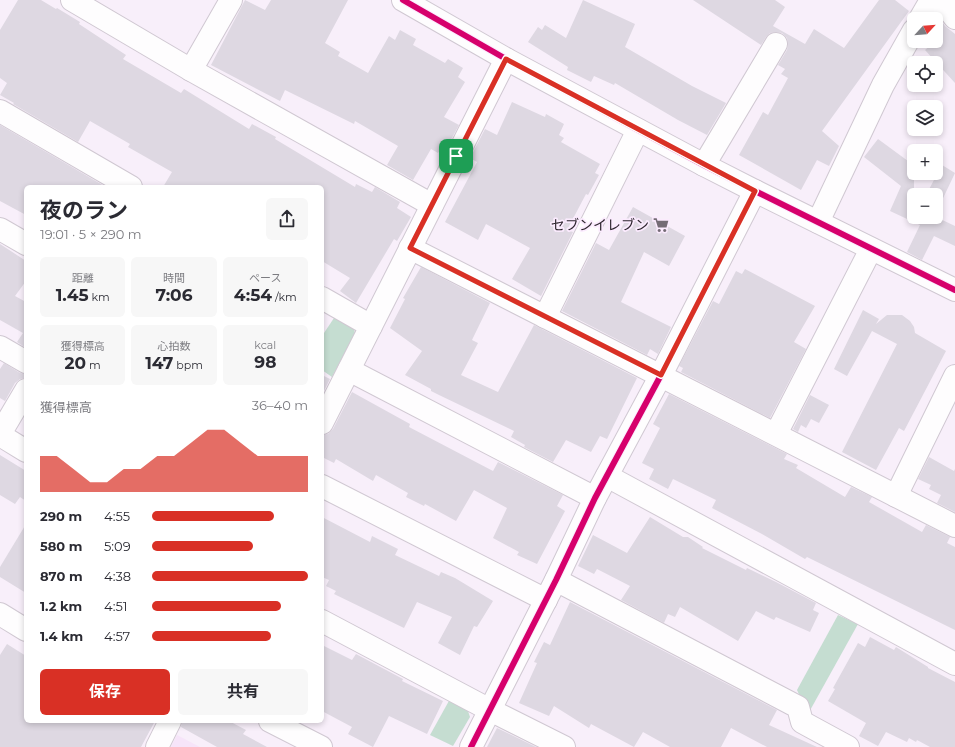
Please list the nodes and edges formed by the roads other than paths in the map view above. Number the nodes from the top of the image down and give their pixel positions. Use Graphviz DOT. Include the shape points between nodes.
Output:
graph roads {
  1 [pos="231,0"];
  2 [pos="403,0"];
  3 [pos="931,0"];
  4 [pos="941,0"];
  5 [pos="80,2"];
  6 [pos="924,12"];
  7 [pos="955,18"];
  8 [pos="907,42"];
  9 [pos="776,44"];
  10 [pos="506,59"];
  11 [pos="191,70"];
  12 [pos="0,111"];
  13 [pos="638,130"];
  14 [pos="704,165"];
  15 [pos="128,185"];
  16 [pos="755,191"];
  17 [pos="432,205"];
  18 [pos="818,222"];
  19 [pos="0,229"];
  20 [pos="24,243"];
  21 [pos="410,248"];
  22 [pos="871,249"];
  23 [pos="955,290"];
  24 [pos="324,299"];
  25 [pos="545,317"];
  26 [pos="371,326"];
  27 [pos="0,347"];
  28 [pos="24,361"];
  29 [pos="349,370"];
  30 [pos="661,375"];
  31 [pos="955,376"];
  32 [pos="24,393"];
  33 [pos="324,419"];
  34 [pos="776,434"];
  35 [pos="0,435"];
  36 [pos="24,450"];
  37 [pos="607,476"];
  38 [pos="324,487"];
  39 [pos="896,496"];
  40 [pos="595,498"];
  41 [pos="955,526"];
  42 [pos="556,580"];
  43 [pos="546,600"];
  44 [pos="0,614"];
  45 [pos="324,622"];
  46 [pos="24,629"];
  47 [pos="955,664"];
  48 [pos="490,710"];
  49 [pos="169,723"];
  50 [pos="274,723"];
  51 [pos="157,747"];
  52 [pos="321,747"];
  53 [pos="471,747"];
  54 [pos="564,747"];
  55 [pos="848,747"];
  1 -- 11 [label="street"];
  2 -- 10 [label="street"];
  3 -- 6 [label="street"];
  4 -- 7 [label="street"];
  5 -- 11 [label="street"];
  8 -- 18 [label="street" via="883,85"];
  9 -- 14 [label="street"];
  10 -- 13 [label="street"];
  10 -- 17 [label="street"];
  11 -- 17 [label="street"];
  12 -- 15 [label="street"];
  13 -- 14 [label="street"];
  13 -- 25 [label="street"];
  14 -- 16 [label="street"];
  16 -- 18 [label="street"];
  16 -- 30 [label="street"];
  17 -- 21 [label="street"];
  18 -- 22 [label="street"];
  19 -- 20 [label="street"];
  21 -- 25 [label="street"];
  21 -- 26 [label="street"];
  22 -- 23 [label="street"];
  22 -- 34 [label="street"];
  24 -- 26 [label="street"];
  25 -- 30 [label="street"];
  26 -- 29 [label="street"];
  27 -- 28 [label="street"];
  29 -- 33 [label="street"];
  29 -- 40 [label="street"];
  30 -- 34 [label="street"];
  30 -- 37 [label="street"];
  31 -- 39 [label="street"];
  32 -- 35 [label="street"];
  34 -- 39 [label="street"];
  35 -- 36 [label="street"];
  37 -- 40 [label="street"];
  37 -- 47 [label="street"];
  38 -- 43 [label="street"];
  39 -- 41 [label="street"];
  40 -- 42 [label="street"];
  42 -- 43 [label="street"];
  42 -- 55 [label="street" via="798,707 802,722"];
  43 -- 48 [label="street"];
  44 -- 46 [label="street"];
  45 -- 48 [label="street"];
  48 -- 53 [label="street"];
  48 -- 54 [label="street"];
  49 -- 51 [label="street"];
  50 -- 52 [label="street"];
}
